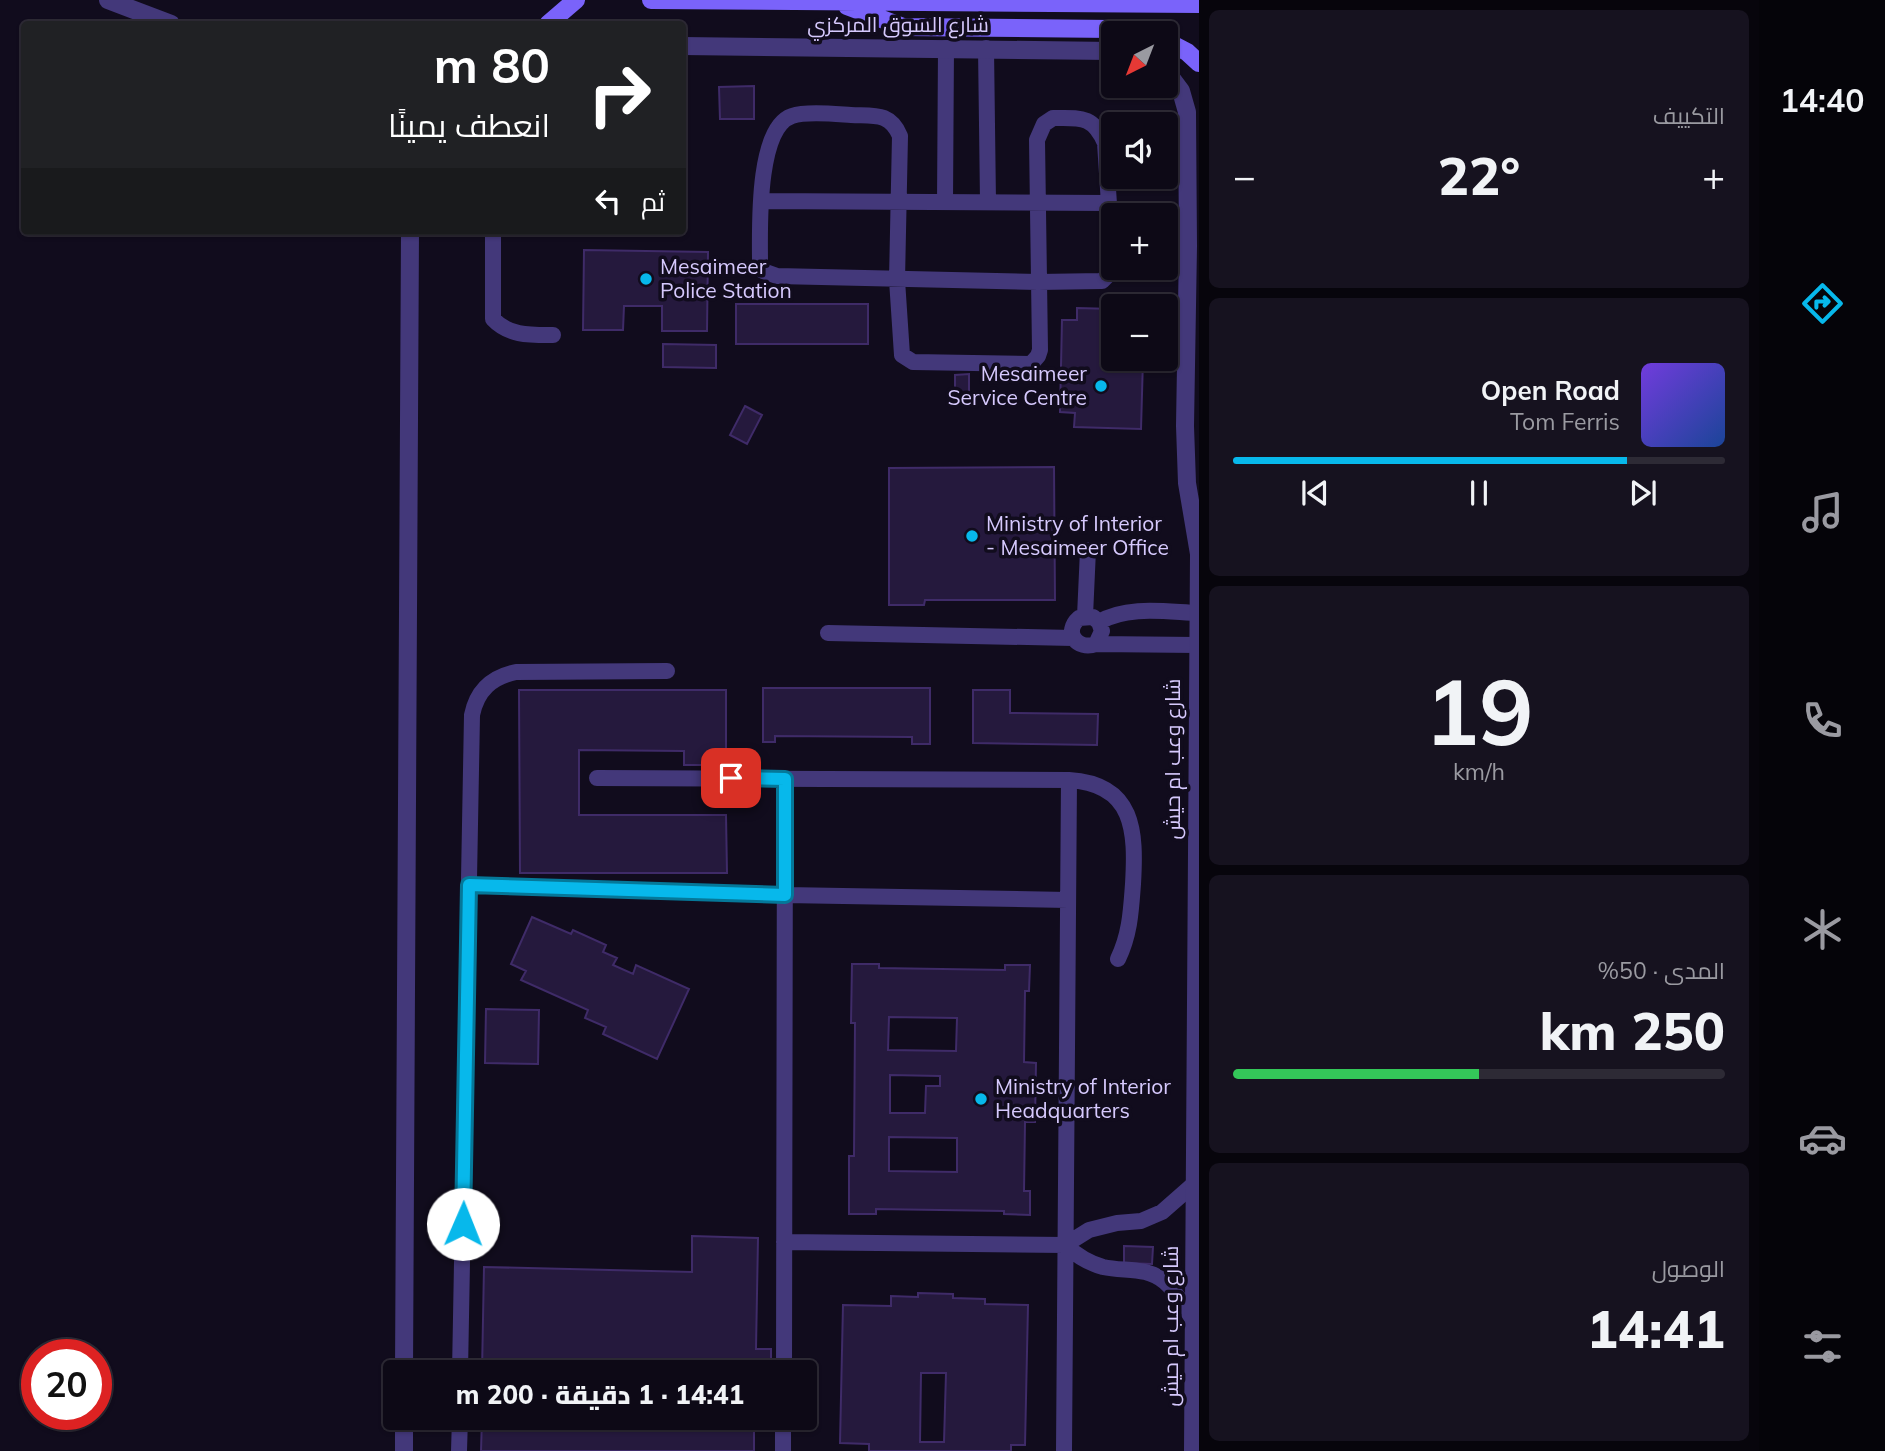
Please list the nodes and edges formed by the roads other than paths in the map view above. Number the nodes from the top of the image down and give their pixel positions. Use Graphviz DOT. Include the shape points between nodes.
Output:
graph roads {
  1 [pos="108,0"];
  2 [pos="576,0"];
  3 [pos="651,0"];
  4 [pos="716,1"];
  5 [pos="833,1"];
  6 [pos="1199,4"];
  7 [pos="163,21"];
  8 [pos="552,21"];
  9 [pos="1101,29"];
  10 [pos="686,46"];
  11 [pos="1178,47"];
  12 [pos="946,48"];
  13 [pos="986,48"];
  14 [pos="1101,51"];
  15 [pos="1199,62"];
  16 [pos="1178,87"];
  17 [pos="761,201"];
  18 [pos="898,202"];
  19 [pos="945,202"];
  20 [pos="988,202"];
  21 [pos="1108,202"];
  22 [pos="1038,203"];
  23 [pos="1199,227"];
  24 [pos="410,235"];
  25 [pos="493,235"];
  26 [pos="1188,246"];
  27 [pos="897,280"];
  28 [pos="1038,282"];
  29 [pos="553,335"];
  30 [pos="1088,550"];
  31 [pos="1199,612"];
  32 [pos="1092,619"];
  33 [pos="828,633"];
  34 [pos="1073,638"];
  35 [pos="1096,643"];
  36 [pos="1197,645"];
  37 [pos="667,671"];
  38 [pos="1197,757"];
  39 [pos="597,778"];
  40 [pos="785,779"];
  41 [pos="1069,780"];
  42 [pos="469,885"];
  43 [pos="785,895"];
  44 [pos="1068,900"];
  45 [pos="1118,958"];
  46 [pos="1195,1183"];
  47 [pos="784,1242"];
  48 [pos="1065,1245"];
  49 [pos="1194,1321"];
  50 [pos="404,1360"];
  51 [pos="460,1360"];
  52 [pos="784,1360"];
  53 [pos="404,1430"];
  54 [pos="460,1430"];
  55 [pos="783,1430"];
  56 [pos="404,1451"];
  57 [pos="459,1451"];
  58 [pos="783,1451"];
  59 [pos="1064,1451"];
  60 [pos="1193,1451"];
  1 -- 7 [label="street"];
  2 -- 8 [label="main road"];
  3 -- 4 [label="main road, شارع السوق المركزي"];
  4 -- 5 [label="main road, شارع السوق المركزي"];
  5 -- 6 [label="main road, شارع السوق المركزي"];
  5 -- 9 [label="main road" via="903,27"];
  10 -- 12 [label="street, شارع السوق المركزي"];
  11 -- 15 [label="main road"];
  12 -- 13 [label="street, شارع السوق المركزي"];
  12 -- 19 [label="lane"];
  13 -- 14 [label="street, شارع السوق المركزي"];
  13 -- 20 [label="lane"];
  16 -- 26 [label="street, شارع وعب ام حيش" via="1187,112"];
  17 -- 18 [label="lane"];
  17 -- 18 [label="lane" via="764,169 779,125 794,115 831,114 880,116 895,126 900,136"];
  17 -- 27 [label="lane" via="760,262 769,275"];
  18 -- 19 [label="lane"];
  18 -- 27 [label="lane"];
  19 -- 20 [label="lane"];
  20 -- 22 [label="lane"];
  21 -- 22 [label="lane"];
  21 -- 22 [label="lane" via="1105,143 1099,130 1087,120 1053,118 1037,140"];
  21 -- 28 [label="lane" via="1112,265 1108,277 1096,282"];
  22 -- 28 [label="lane"];
  23 -- 26 [label="street"];
  24 -- 50 [label="street"];
  25 -- 29 [label="lane" via="493,318 502,329"];
  26 -- 31 [label="street, شارع وعب ام حيش" via="1186,452 1199,554"];
  27 -- 28 [label="lane"];
  27 -- 28 [label="lane" via="900,350 908,361 1020,365 1031,364 1040,351"];
  30 -- 32 [label="lane"];
  31 -- 32 [label="lane" via="1131,612"];
  31 -- 36 [label="street, شارع وعب ام حيش"];
  32 -- 34 [label="lane" via="1074,621"];
  32 -- 35 [label="lane" via="1102,631"];
  33 -- 34 [label="lane"];
  34 -- 35 [label="lane" via="1086,646"];
  35 -- 36 [label="lane"];
  36 -- 38 [label="street, شارع وعب ام حيش"];
  37 -- 42 [label="lane" via="516,672 485,687 472,715"];
  38 -- 46 [label="street, شارع وعب ام حيش"];
  39 -- 40 [label="lane"];
  40 -- 41 [label="lane"];
  40 -- 43 [label="lane"];
  41 -- 44 [label="lane"];
  41 -- 45 [label="lane" via="1107,790 1131,821 1135,845 1131,916"];
  42 -- 43 [label="lane"];
  42 -- 51 [label="lane"];
  43 -- 44 [label="lane"];
  43 -- 47 [label="lane"];
  44 -- 48 [label="lane"];
  46 -- 48 [label="lane" via="1162,1212 1141,1221 1089,1230"];
  46 -- 49 [label="street, شارع وعب ام حيش"];
  47 -- 48 [label="lane"];
  47 -- 52 [label="lane"];
  48 -- 49 [label="lane" via="1088,1262 1153,1274 1172,1289"];
  48 -- 59 [label="lane"];
  49 -- 60 [label="street, شارع وعب ام حيش"];
  53 -- 56 [label="street"];
  54 -- 57 [label="lane"];
  55 -- 58 [label="lane"];
}
